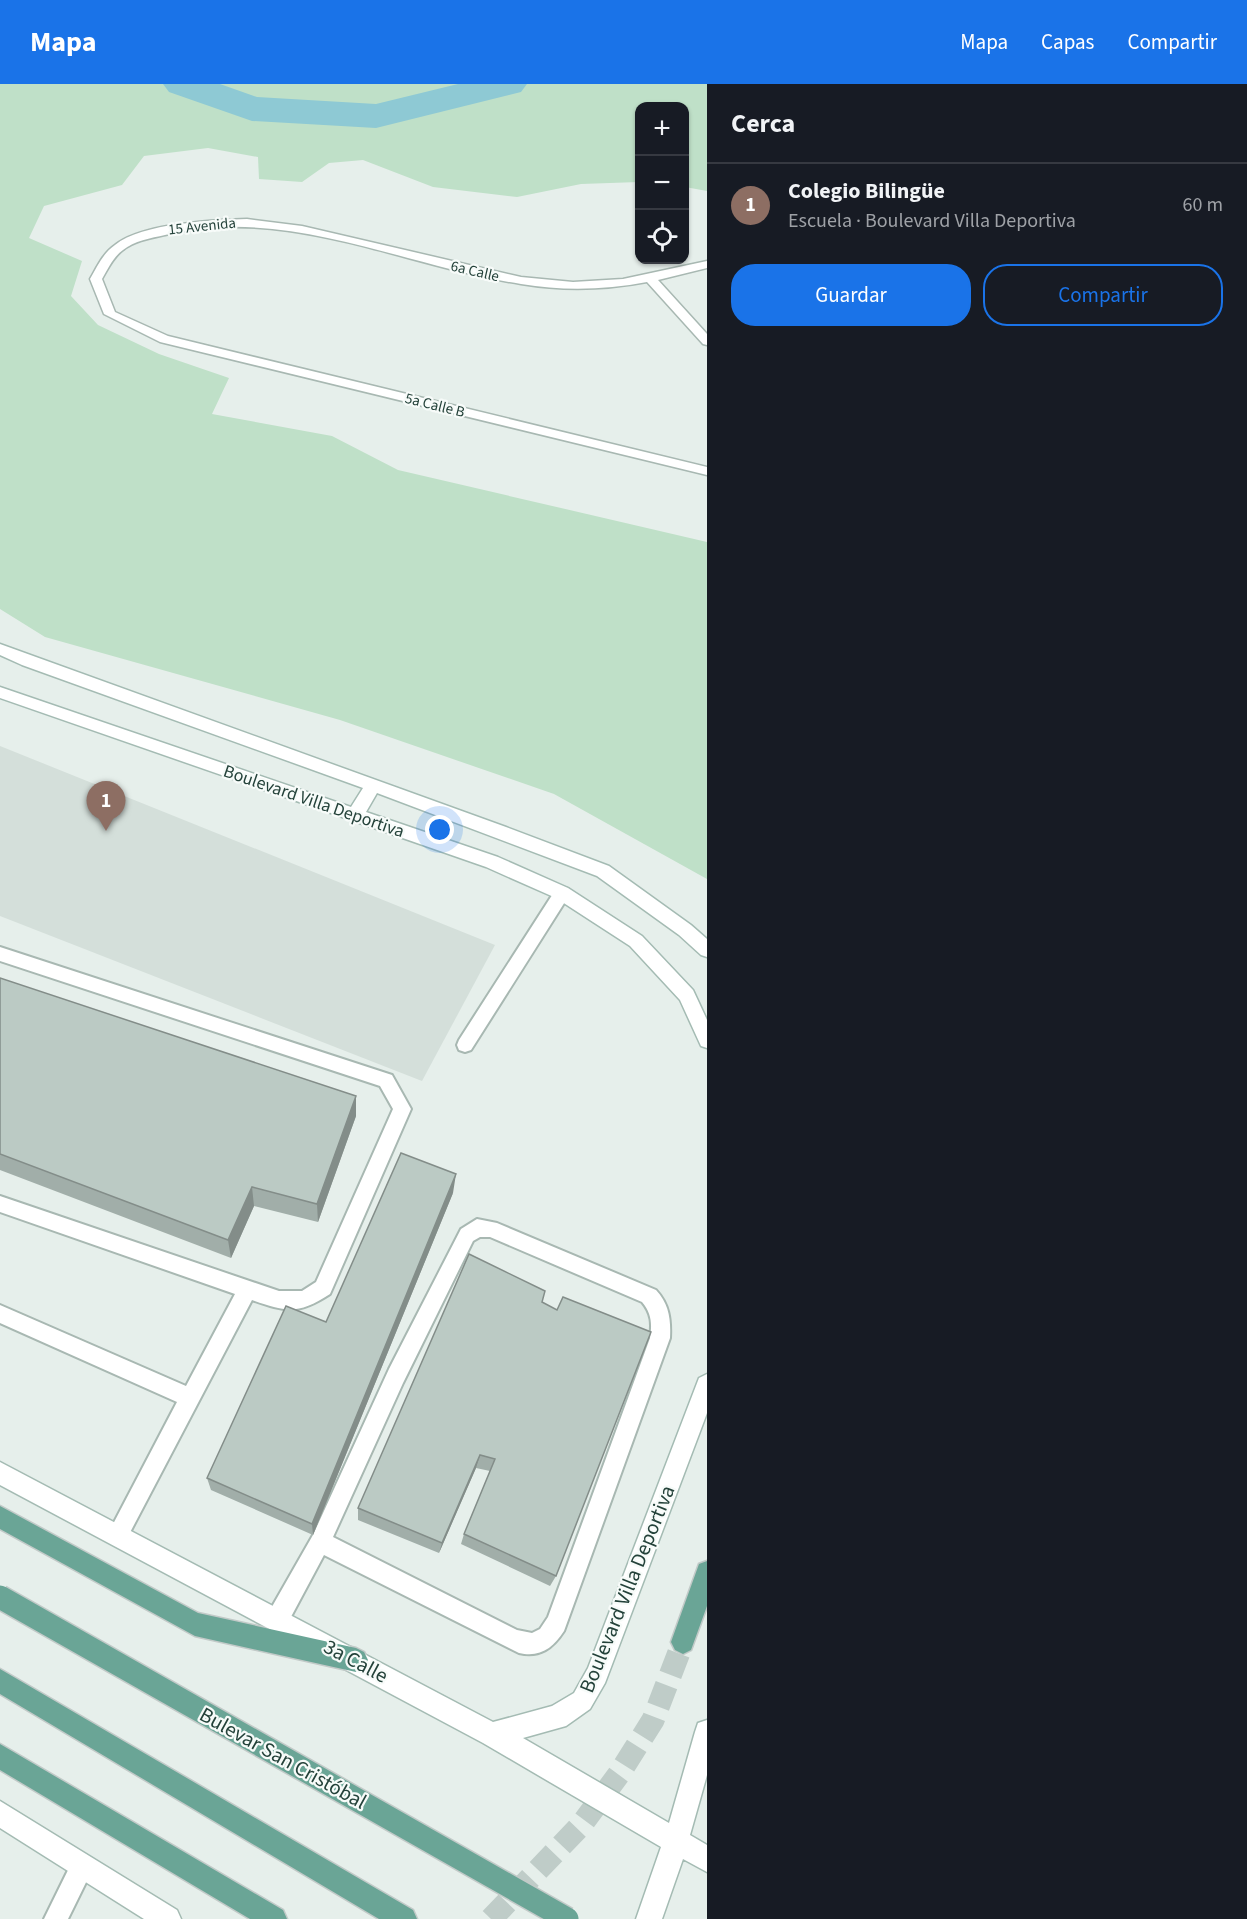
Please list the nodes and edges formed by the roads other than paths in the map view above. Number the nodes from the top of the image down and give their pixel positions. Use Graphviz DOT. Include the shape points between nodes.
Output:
graph roads {
  1 [pos="246,221"];
  2 [pos="707,264"];
  3 [pos="650,278"];
  4 [pos="164,339"];
  5 [pos="707,341"];
  6 [pos="707,471"];
  7 [pos="0,649"];
  8 [pos="0,692"];
  9 [pos="374,785"];
  10 [pos="354,814"];
  11 [pos="562,893"];
  12 [pos="707,950"];
  13 [pos="0,954"];
  14 [pos="707,1040"];
  15 [pos="465,1045"];
  16 [pos="0,1204"];
  17 [pos="247,1290"];
  18 [pos="0,1314"];
  19 [pos="707,1385"];
  20 [pos="191,1398"];
  21 [pos="0,1473"];
  22 [pos="0,1516"];
  23 [pos="118,1535"];
  24 [pos="320,1542"];
  25 [pos="707,1572"];
  26 [pos="0,1597"];
  27 [pos="277,1620"];
  28 [pos="683,1642"];
  29 [pos="356,1660"];
  30 [pos="0,1681"];
  31 [pos="707,1732"];
  32 [pos="492,1734"];
  33 [pos="0,1756"];
  34 [pos="0,1814"];
  35 [pos="676,1841"];
  36 [pos="707,1859"];
  37 [pos="82,1866"];
  38 [pos="56,1919"];
  39 [pos="168,1919"];
  40 [pos="274,1919"];
  41 [pos="404,1919"];
  42 [pos="567,1919"];
  43 [pos="649,1919"];
  1 -- 3 [label="street, 6a Calle" via="326,235 494,277 573,286"];
  1 -- 4 [label="street, 15 Avenida" via="170,227 118,246 96,279 110,314"];
  2 -- 3 [label="street, 6a Calle"];
  3 -- 5 [label="street"];
  4 -- 6 [label="street, 5a Calle B"];
  7 -- 9 [label="street, Boulevard Villa Deportiva"];
  8 -- 10 [label="street, Boulevard Villa Deportiva"];
  9 -- 10 [label="street"];
  9 -- 12 [label="street, Boulevard Villa Deportiva" via="603,871"];
  10 -- 11 [label="street, Boulevard Villa Deportiva" via="492,862"];
  11 -- 14 [label="street, Boulevard Villa Deportiva" via="636,940 687,995"];
  11 -- 15 [label="lane"];
  13 -- 17 [label="lane" via="386,1080 402,1109 323,1288 305,1300 279,1300"];
  16 -- 17 [label="lane"];
  17 -- 20 [label="lane"];
  18 -- 20 [label="lane"];
  19 -- 32 [label="street, Boulevard Villa Deportiva" via="597,1675 582,1701 557,1717"];
  20 -- 23 [label="lane"];
  21 -- 23 [label="street, 3a Calle"];
  22 -- 29 [label="main road" via="195,1624"];
  23 -- 27 [label="street, 3a Calle"];
  24 -- 24 [label="lane" via="396,1376 467,1235 477,1228 491,1229 649,1296 658,1305 662,1319 660,1338 556,1623 539,1643 527,1646 511,1639"];
  24 -- 27 [label="lane"];
  25 -- 28 [label="main road"];
  26 -- 42 [label="main road, Bulevar San Cristóbal, bridge"];
  27 -- 29 [label="street, 3a Calle"];
  29 -- 32 [label="street, 3a Calle"];
  30 -- 41 [label="main road"];
  31 -- 35 [label="street"];
  32 -- 35 [label="street, 3a Calle"];
  33 -- 40 [label="main road"];
  34 -- 37 [label="street"];
  35 -- 36 [label="street, 3a Calle"];
  35 -- 43 [label="street"];
  37 -- 38 [label="lane"];
  37 -- 39 [label="street"];
}
